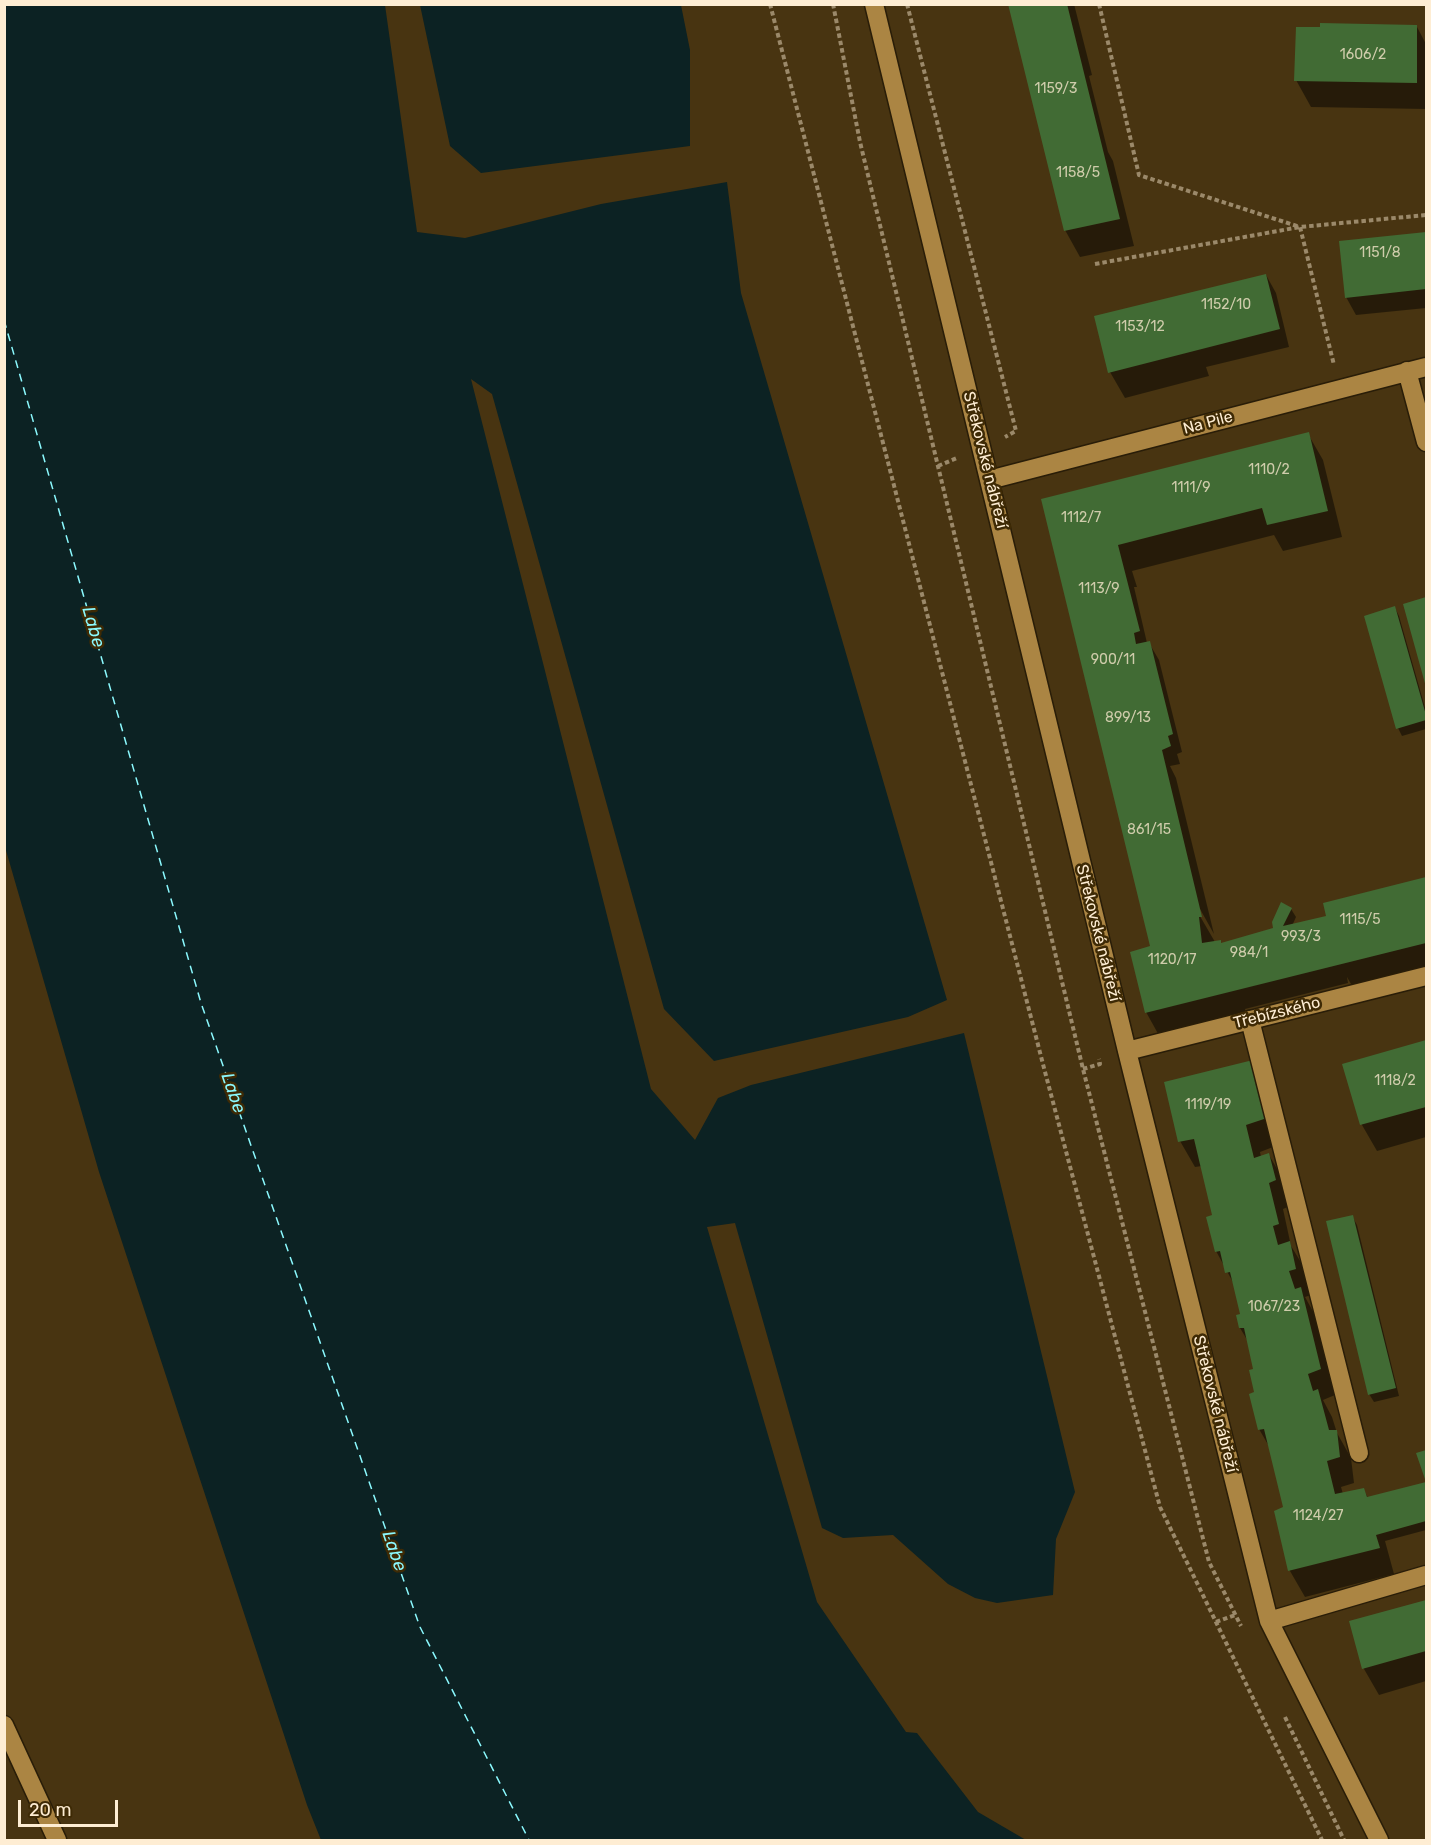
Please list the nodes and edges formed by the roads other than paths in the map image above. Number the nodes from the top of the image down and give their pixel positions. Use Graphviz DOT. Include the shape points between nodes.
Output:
graph roads {
  1 [pos="874,4"];
  2 [pos="1426,367"];
  3 [pos="1407,371"];
  4 [pos="1426,442"];
  5 [pos="989,480"];
  6 [pos="1426,976"];
  7 [pos="1250,1020"];
  8 [pos="1127,1051"];
  9 [pos="1359,1453"];
  10 [pos="1426,1575"];
  11 [pos="1269,1621"];
  12 [pos="4,1725"];
  13 [pos="57,1840"];
  14 [pos="1379,1840"];
  1 -- 5 [label="street, Střekovské nábřeží"];
  2 -- 3 [label="street, Na Pile"];
  3 -- 4 [label="street"];
  3 -- 5 [label="street, Na Pile"];
  5 -- 8 [label="street, Střekovské nábřeží"];
  6 -- 7 [label="street, Třebízského"];
  7 -- 8 [label="street, Třebízského"];
  7 -- 9 [label="street"];
  8 -- 11 [label="street, Střekovské nábřeží"];
  10 -- 11 [label="street"];
  11 -- 14 [label="street, Střekovské nábřeží"];
  12 -- 13 [label="street"];
}
